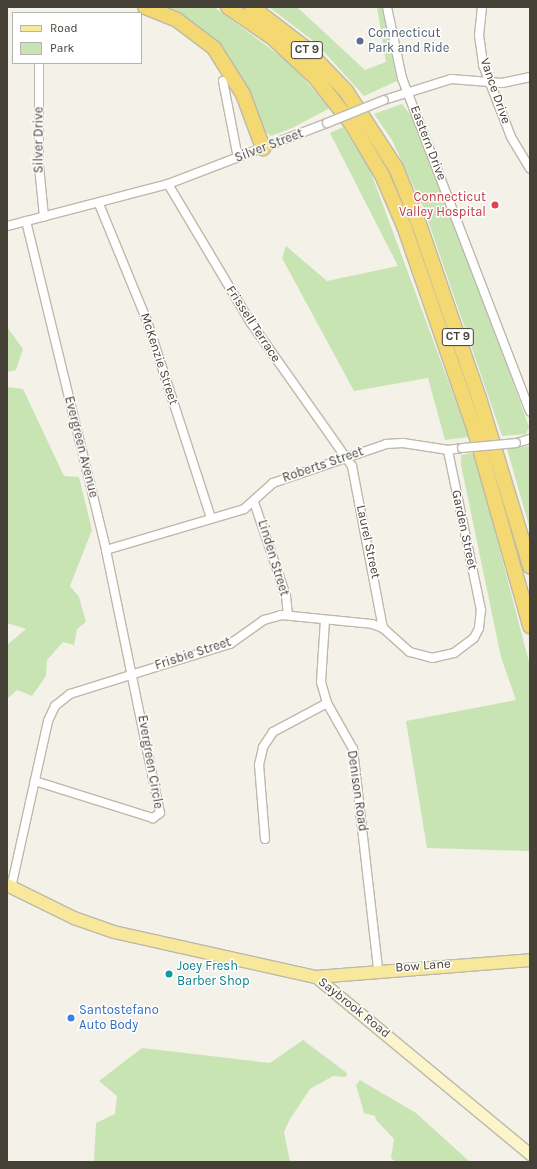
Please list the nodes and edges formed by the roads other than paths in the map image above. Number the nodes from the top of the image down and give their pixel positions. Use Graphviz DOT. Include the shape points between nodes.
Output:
graph roads {
  1 [pos="145,7"];
  2 [pos="228,7"];
  3 [pos="252,7"];
  4 [pos="387,7"];
  5 [pos="482,7"];
  6 [pos="39,64"];
  7 [pos="530,77"];
  8 [pos="223,81"];
  9 [pos="491,83"];
  10 [pos="408,91"];
  11 [pos="263,148"];
  12 [pos="238,158"];
  13 [pos="530,169"];
  14 [pos="168,184"];
  15 [pos="99,204"];
  16 [pos="44,217"];
  17 [pos="26,221"];
  18 [pos="7,226"];
  19 [pos="530,410"];
  20 [pos="530,439"];
  21 [pos="448,450"];
  22 [pos="347,458"];
  23 [pos="254,502"];
  24 [pos="211,518"];
  25 [pos="106,550"];
  26 [pos="530,566"];
  27 [pos="288,615"];
  28 [pos="325,620"];
  29 [pos="530,626"];
  30 [pos="383,628"];
  31 [pos="134,674"];
  32 [pos="327,703"];
  33 [pos="36,781"];
  34 [pos="265,839"];
  35 [pos="9,886"];
  36 [pos="530,960"];
  37 [pos="378,969"];
  38 [pos="316,977"];
  39 [pos="530,1154"];
  1 -- 11 [label="highway" via="177,20 214,48 243,94"];
  2 -- 29 [label="highway, CT 9" via="273,38 316,77 352,123 382,175 404,226 472,425"];
  3 -- 26 [label="highway, CT 9" via="304,47 346,91 396,168 419,224 480,398"];
  4 -- 10 [label="street, Eastern Drive" via="396,55"];
  5 -- 9 [label="street, Vance Drive" via="480,35 483,65"];
  6 -- 16 [label="street, Silver Drive" via="39,166"];
  7 -- 9 [label="street, Silver Street"];
  8 -- 12 [label="street"];
  9 -- 10 [label="street, Silver Street" via="451,79"];
  9 -- 13 [label="street, Vance Drive" via="511,137"];
  10 -- 11 [label="street, Silver Street, bridge"];
  10 -- 19 [label="street, Eastern Drive"];
  11 -- 12 [label="street, Silver Street"];
  12 -- 14 [label="street, Silver Street"];
  14 -- 15 [label="street, Silver Street"];
  14 -- 22 [label="street, Frissell Terrace" via="251,323"];
  15 -- 16 [label="street, Silver Street"];
  15 -- 24 [label="street, McKenzie Street" via="147,321"];
  16 -- 17 [label="street, Silver Street"];
  17 -- 18 [label="street, Silver Street"];
  17 -- 25 [label="street, Evergreen Avenue"];
  20 -- 21 [label="street, Roberts Street, bridge" via="516,443"];
  21 -- 22 [label="street, Roberts Street" via="395,442"];
  21 -- 30 [label="street, Garden Street" via="481,610 479,628 474,638 442,657 410,652"];
  22 -- 23 [label="street, Roberts Street" via="273,483"];
  22 -- 30 [label="street, Laurel Street" via="352,466"];
  23 -- 24 [label="street, Roberts Street" via="244,509"];
  23 -- 27 [label="street, Linden Street" via="286,596"];
  24 -- 25 [label="street, Roberts Street"];
  25 -- 31 [label="street, Evergreen Avenue"];
  27 -- 28 [label="street, Frisbie Street"];
  27 -- 31 [label="street, Frisbie Street" via="264,620 230,644"];
  28 -- 30 [label="street, Frisbie Street"];
  28 -- 32 [label="street, Denison Road" via="320,669"];
  31 -- 33 [label="street, Frisbie Street" via="61,699 48,721"];
  31 -- 33 [label="street, Evergreen Circle" via="160,805 158,817"];
  32 -- 34 [label="street" via="273,732 263,747 259,765"];
  32 -- 37 [label="street, Denison Road" via="353,749"];
  33 -- 35 [label="street, Frisbie Street"];
  35 -- 38 [label="main road, Saybrook Road" via="74,918 110,930"];
  36 -- 37 [label="main road, Bow Lane"];
  37 -- 38 [label="main road, Bow Lane"];
  38 -- 39 [label="main road, Saybrook Road"];
}
